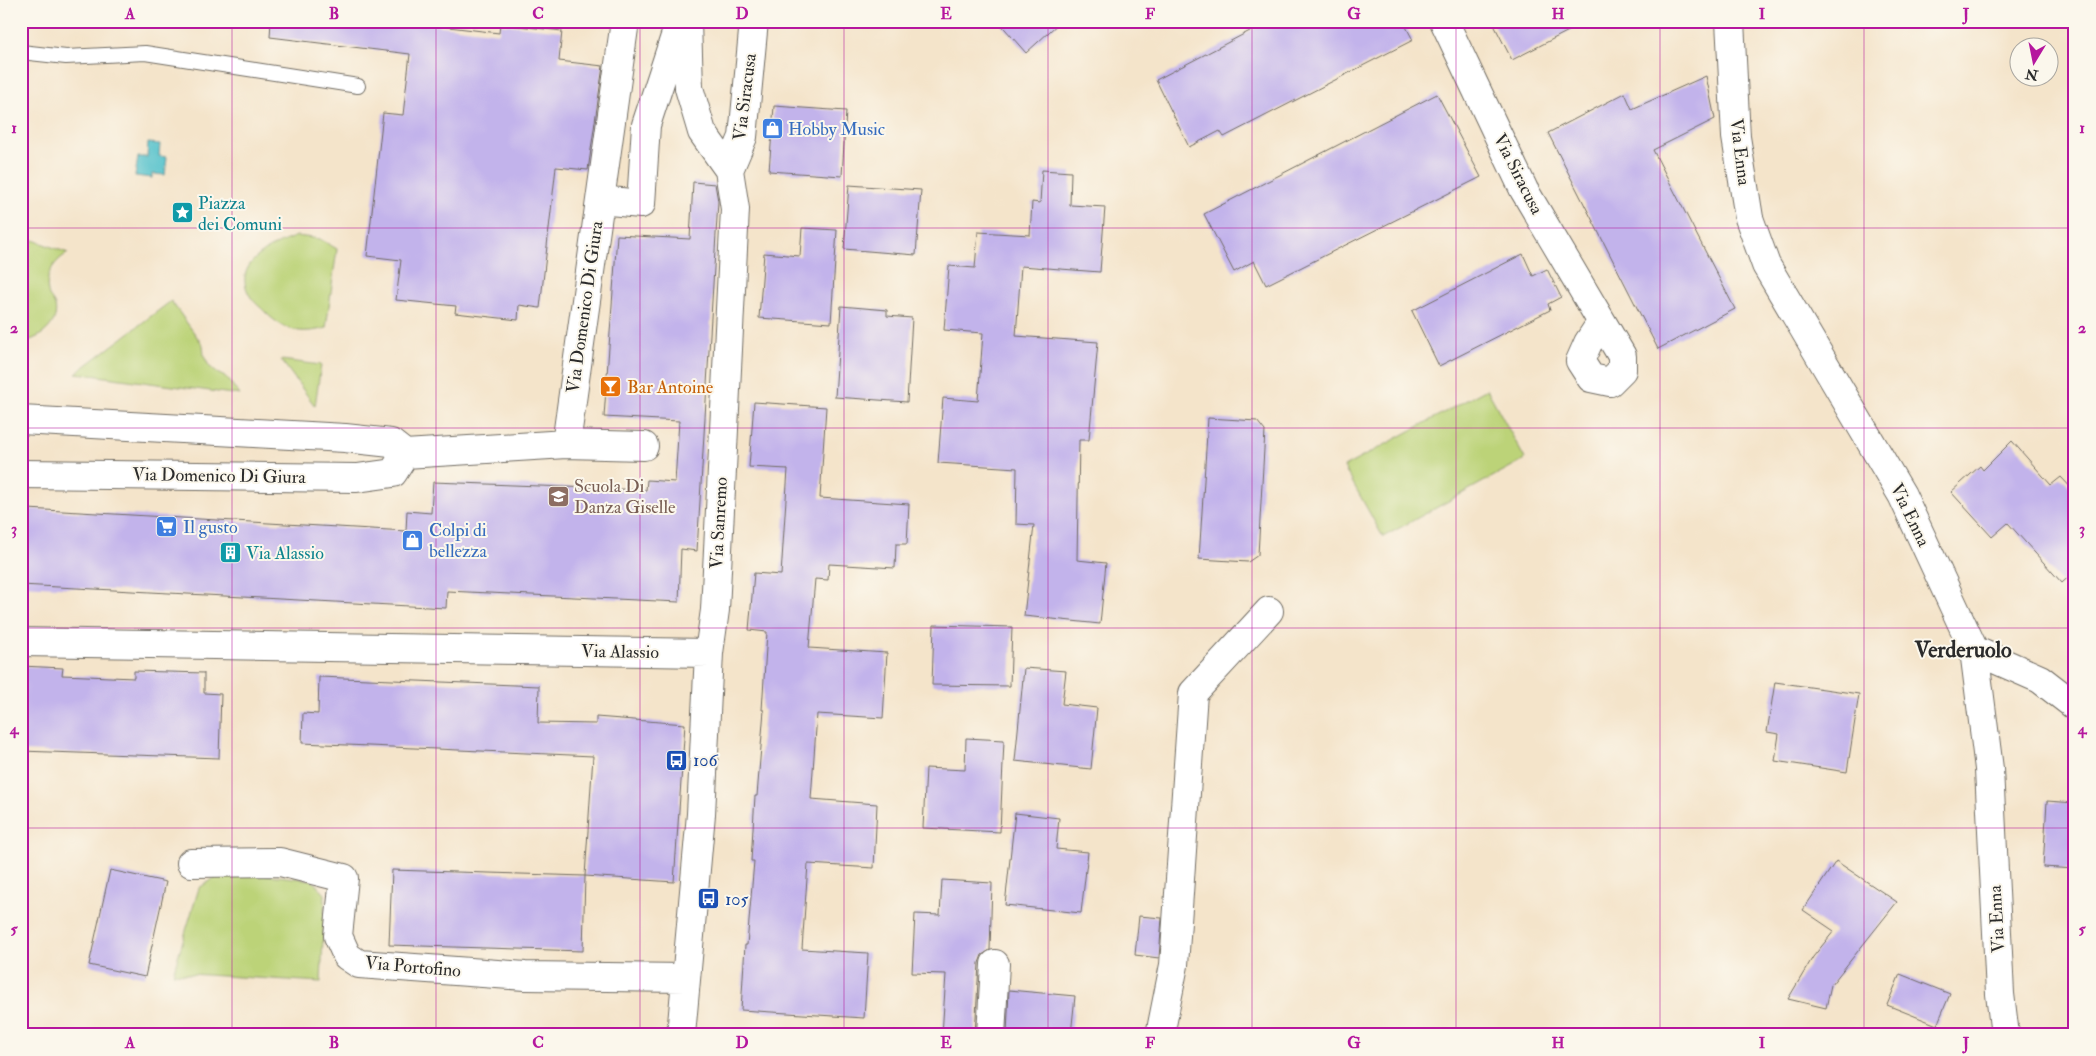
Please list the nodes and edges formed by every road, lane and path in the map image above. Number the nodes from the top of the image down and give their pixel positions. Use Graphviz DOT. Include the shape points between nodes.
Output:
graph roads {
  1 [pos="625,21"];
  2 [pos="680,21"];
  3 [pos="687,21"];
  4 [pos="754,21"];
  5 [pos="1444,21"];
  6 [pos="1730,21"];
  7 [pos="21,52"];
  8 [pos="358,86"];
  9 [pos="729,170"];
  10 [pos="600,200"];
  11 [pos="1601,322"];
  12 [pos="21,420"];
  13 [pos="566,444"];
  14 [pos="644,446"];
  15 [pos="405,454"];
  16 [pos="21,474"];
  17 [pos="1269,611"];
  18 [pos="21,642"];
  19 [pos="1974,650"];
  20 [pos="709,654"];
  21 [pos="2075,706"];
  22 [pos="191,863"];
  23 [pos="995,964"];
  24 [pos="686,978"];
  25 [pos="681,1035"];
  26 [pos="991,1035"];
  27 [pos="1160,1035"];
  28 [pos="2004,1035"];
  1 -- 10 [label="street, Via Domenico Di Giura"];
  2 -- 10 [label="street, Via Domenico Di Giura" via="646,125 641,204"];
  3 -- 9 [label="street, Via Sanremo" via="689,88 702,132"];
  4 -- 9 [label="street, Via Siracusa" via="743,137"];
  5 -- 11 [label="street, Via Siracusa" via="1524,190"];
  6 -- 19 [label="street, Via Enna" via="1736,137 1749,218 1766,265 1902,495"];
  7 -- 8 [label="lane" via="66,57 145,53"];
  9 -- 20 [label="street, Via Sanremo" via="735,209 715,600"];
  10 -- 13 [label="street, Via Domenico Di Giura"];
  12 -- 15 [label="street" via="344,438 391,443"];
  13 -- 14 [label="street"];
  13 -- 15 [label="street"];
  15 -- 16 [label="street, Via Domenico Di Giura" via="394,473 357,478"];
  17 -- 27 [label="street" via="1193,693 1174,965"];
  18 -- 20 [label="street, Via Alassio"];
  19 -- 21 [label="street" via="2040,679"];
  19 -- 28 [label="street, Via Enna" via="1989,769"];
  20 -- 24 [label="street, Via Sanremo" via="701,814"];
  22 -- 24 [label="street, Via Portofino" via="280,862 344,878 338,936 347,956 359,964 525,976"];
  23 -- 26 [label="street"];
  24 -- 25 [label="street, Via Sanremo"];
}
